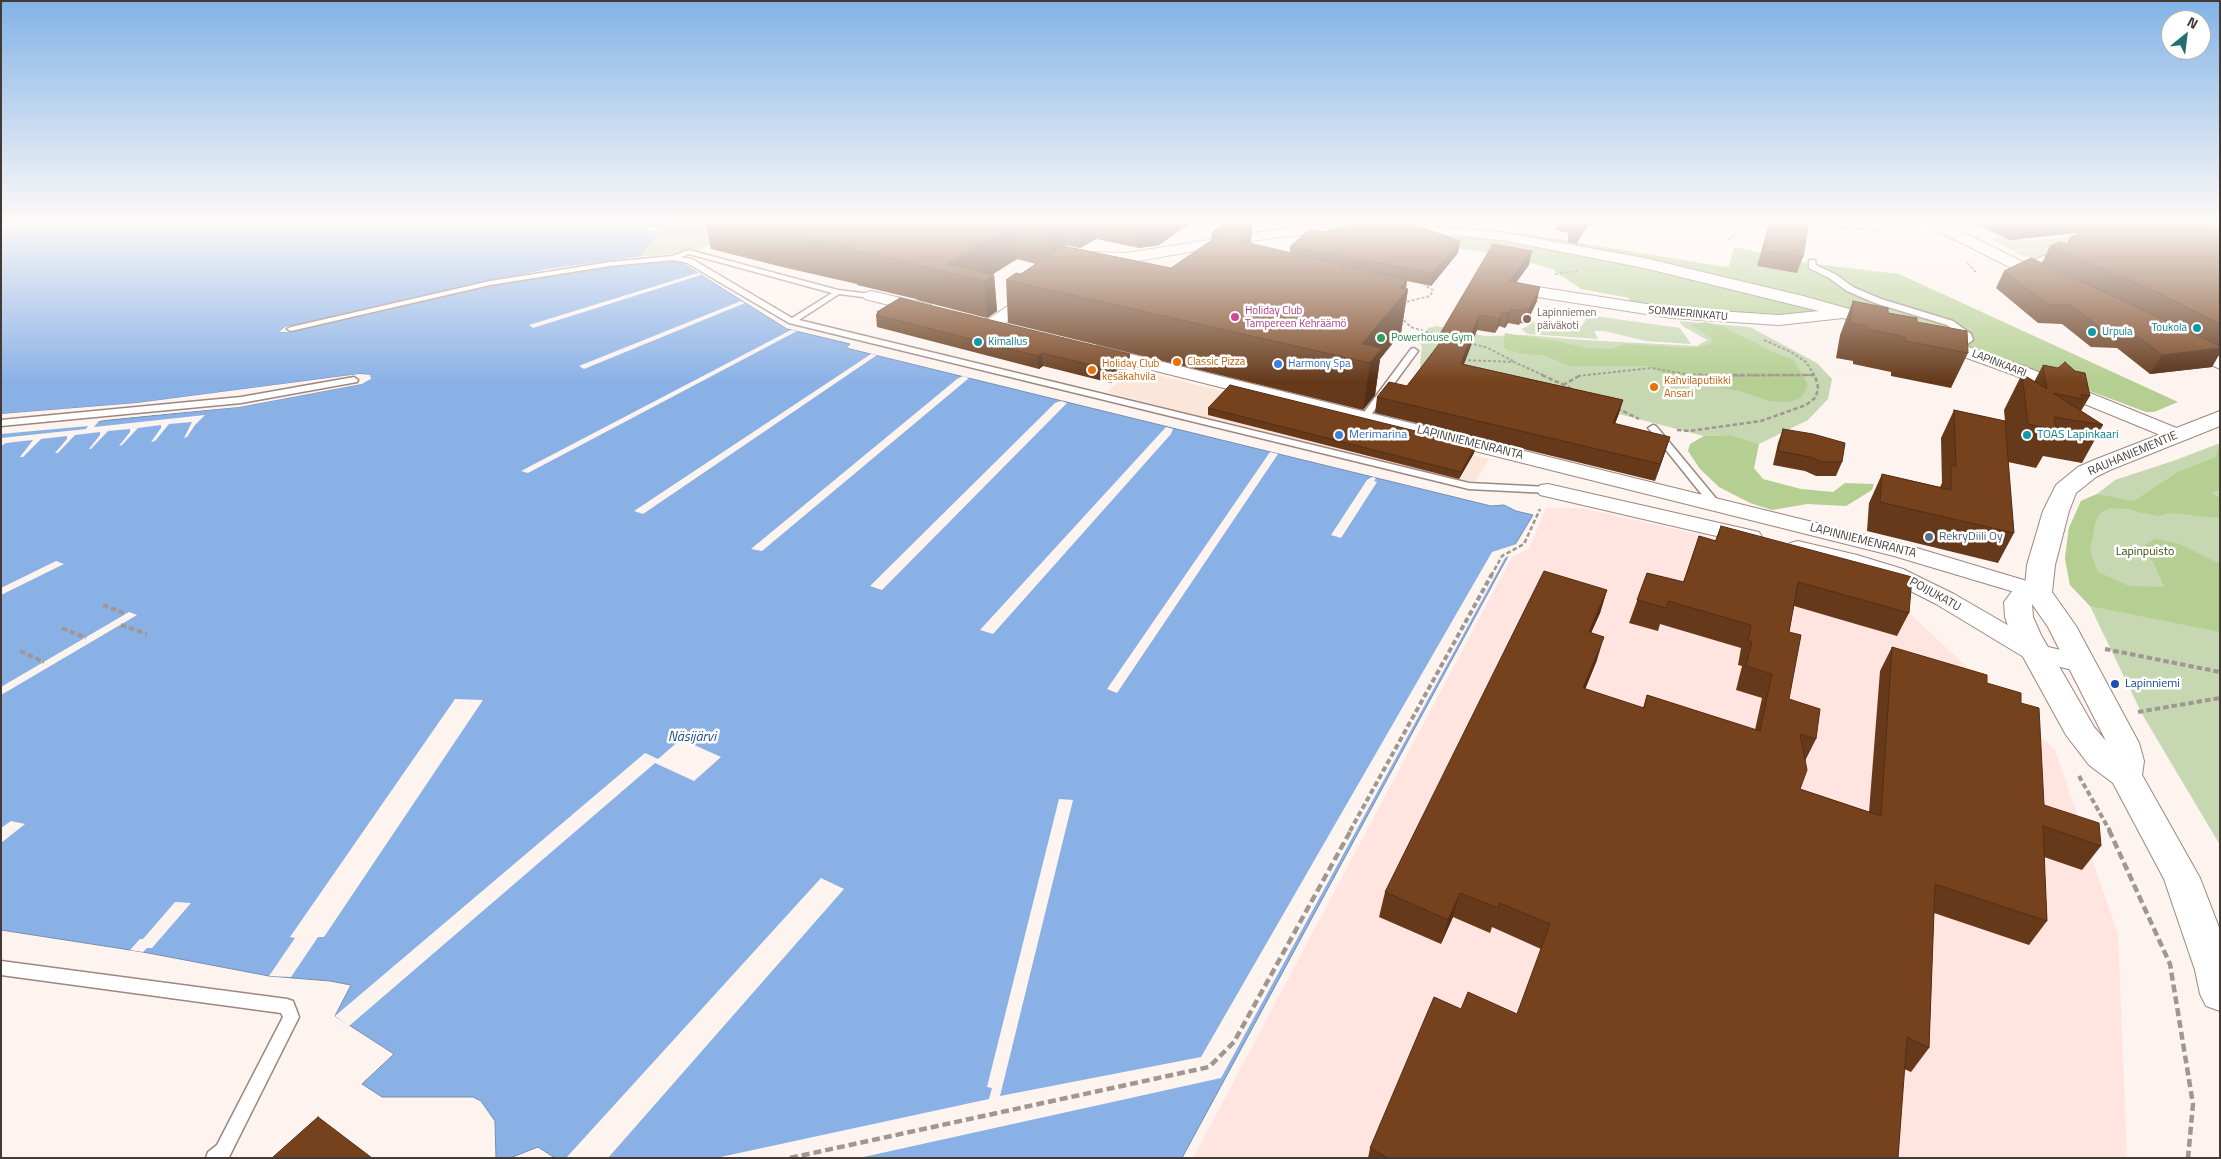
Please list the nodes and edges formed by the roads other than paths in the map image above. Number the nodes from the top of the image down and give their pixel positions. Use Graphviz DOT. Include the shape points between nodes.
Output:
graph roads {
  1 [pos="548,274"];
  2 [pos="711,274"];
  3 [pos="771,274"];
  4 [pos="1690,274"];
  5 [pos="1828,274"];
  6 [pos="2036,274"];
  7 [pos="1050,285"];
  8 [pos="2058,285"];
  9 [pos="1531,291"];
  10 [pos="838,292"];
  11 [pos="871,296"];
  12 [pos="1847,313"];
  13 [pos="944,314"];
  14 [pos="972,320"];
  15 [pos="792,321"];
  16 [pos="991,325"];
  17 [pos="1893,327"];
  18 [pos="291,329"];
  19 [pos="1018,332"];
  20 [pos="1918,335"];
  21 [pos="2169,338"];
  22 [pos="1080,347"];
  23 [pos="1956,348"];
  24 [pos="1414,351"];
  25 [pos="2220,364"];
  26 [pos="354,380"];
  27 [pos="1365,417"];
  28 [pos="2220,418"];
  29 [pos="1,423"];
  30 [pos="1653,428"];
  31 [pos="2177,435"];
  32 [pos="1544,499"];
  33 [pos="1714,504"];
  34 [pos="2038,592"];
  35 [pos="2036,653"];
  36 [pos="2089,655"];
  37 [pos="2125,774"];
  38 [pos="1,968"];
  39 [pos="2220,994"];
  40 [pos="215,1158"];
  1 -- 18 [label="lane"];
  2 -- 15 [label="lane"];
  3 -- 10 [label="lane"];
  4 -- 12 [label="street"];
  5 -- 23 [label="lane" via="1850,289 1878,301 1950,323 1969,340"];
  6 -- 8 [label="street"];
  7 -- 16 [label="street"];
  9 -- 12 [label="street, SOMMERINKATU" via="1656,312 1727,317 1796,320"];
  10 -- 11 [label="lane"];
  10 -- 15 [label="lane"];
  11 -- 13 [label="street"];
  12 -- 17 [label="street"];
  14 -- 16 [label="street"];
  15 -- 32 [label="lane" via="1469,486"];
  16 -- 19 [label="street"];
  20 -- 23 [label="street, LAPINKAARI"];
  21 -- 25 [label="street"];
  22 -- 27 [label="street, LAPINNIEMENRANTA"];
  23 -- 31 [label="street, LAPINKAARI"];
  24 -- 27 [label="lane"];
  26 -- 29 [label="lane" via="241,400"];
  27 -- 33 [label="street, LAPINNIEMENRANTA"];
  28 -- 31 [label="street, RAUHANIEMENTIE"];
  30 -- 33 [label="lane"];
  31 -- 34 [label="street, RAUHANIEMENTIE" via="2087,472 2065,490 2041,565"];
  32 -- 35 [label="street, POIJUKATU" via="1776,543 1896,574"];
  33 -- 34 [label="street, LAPINNIEMENRANTA" via="1902,551"];
  34 -- 35 [label="street" via="2023,596 2018,602 2026,635"];
  34 -- 36 [label="street" via="2062,626"];
  35 -- 36 [label="street, POIJUKATU"];
  35 -- 37 [label="street" via="2082,734 2101,757"];
  36 -- 37 [label="street" via="2123,743 2127,762"];
  37 -- 39 [label="street" via="2182,878 2215,970"];
  38 -- 40 [label="lane" via="287,1006 290,1017 223,1151"];
}
